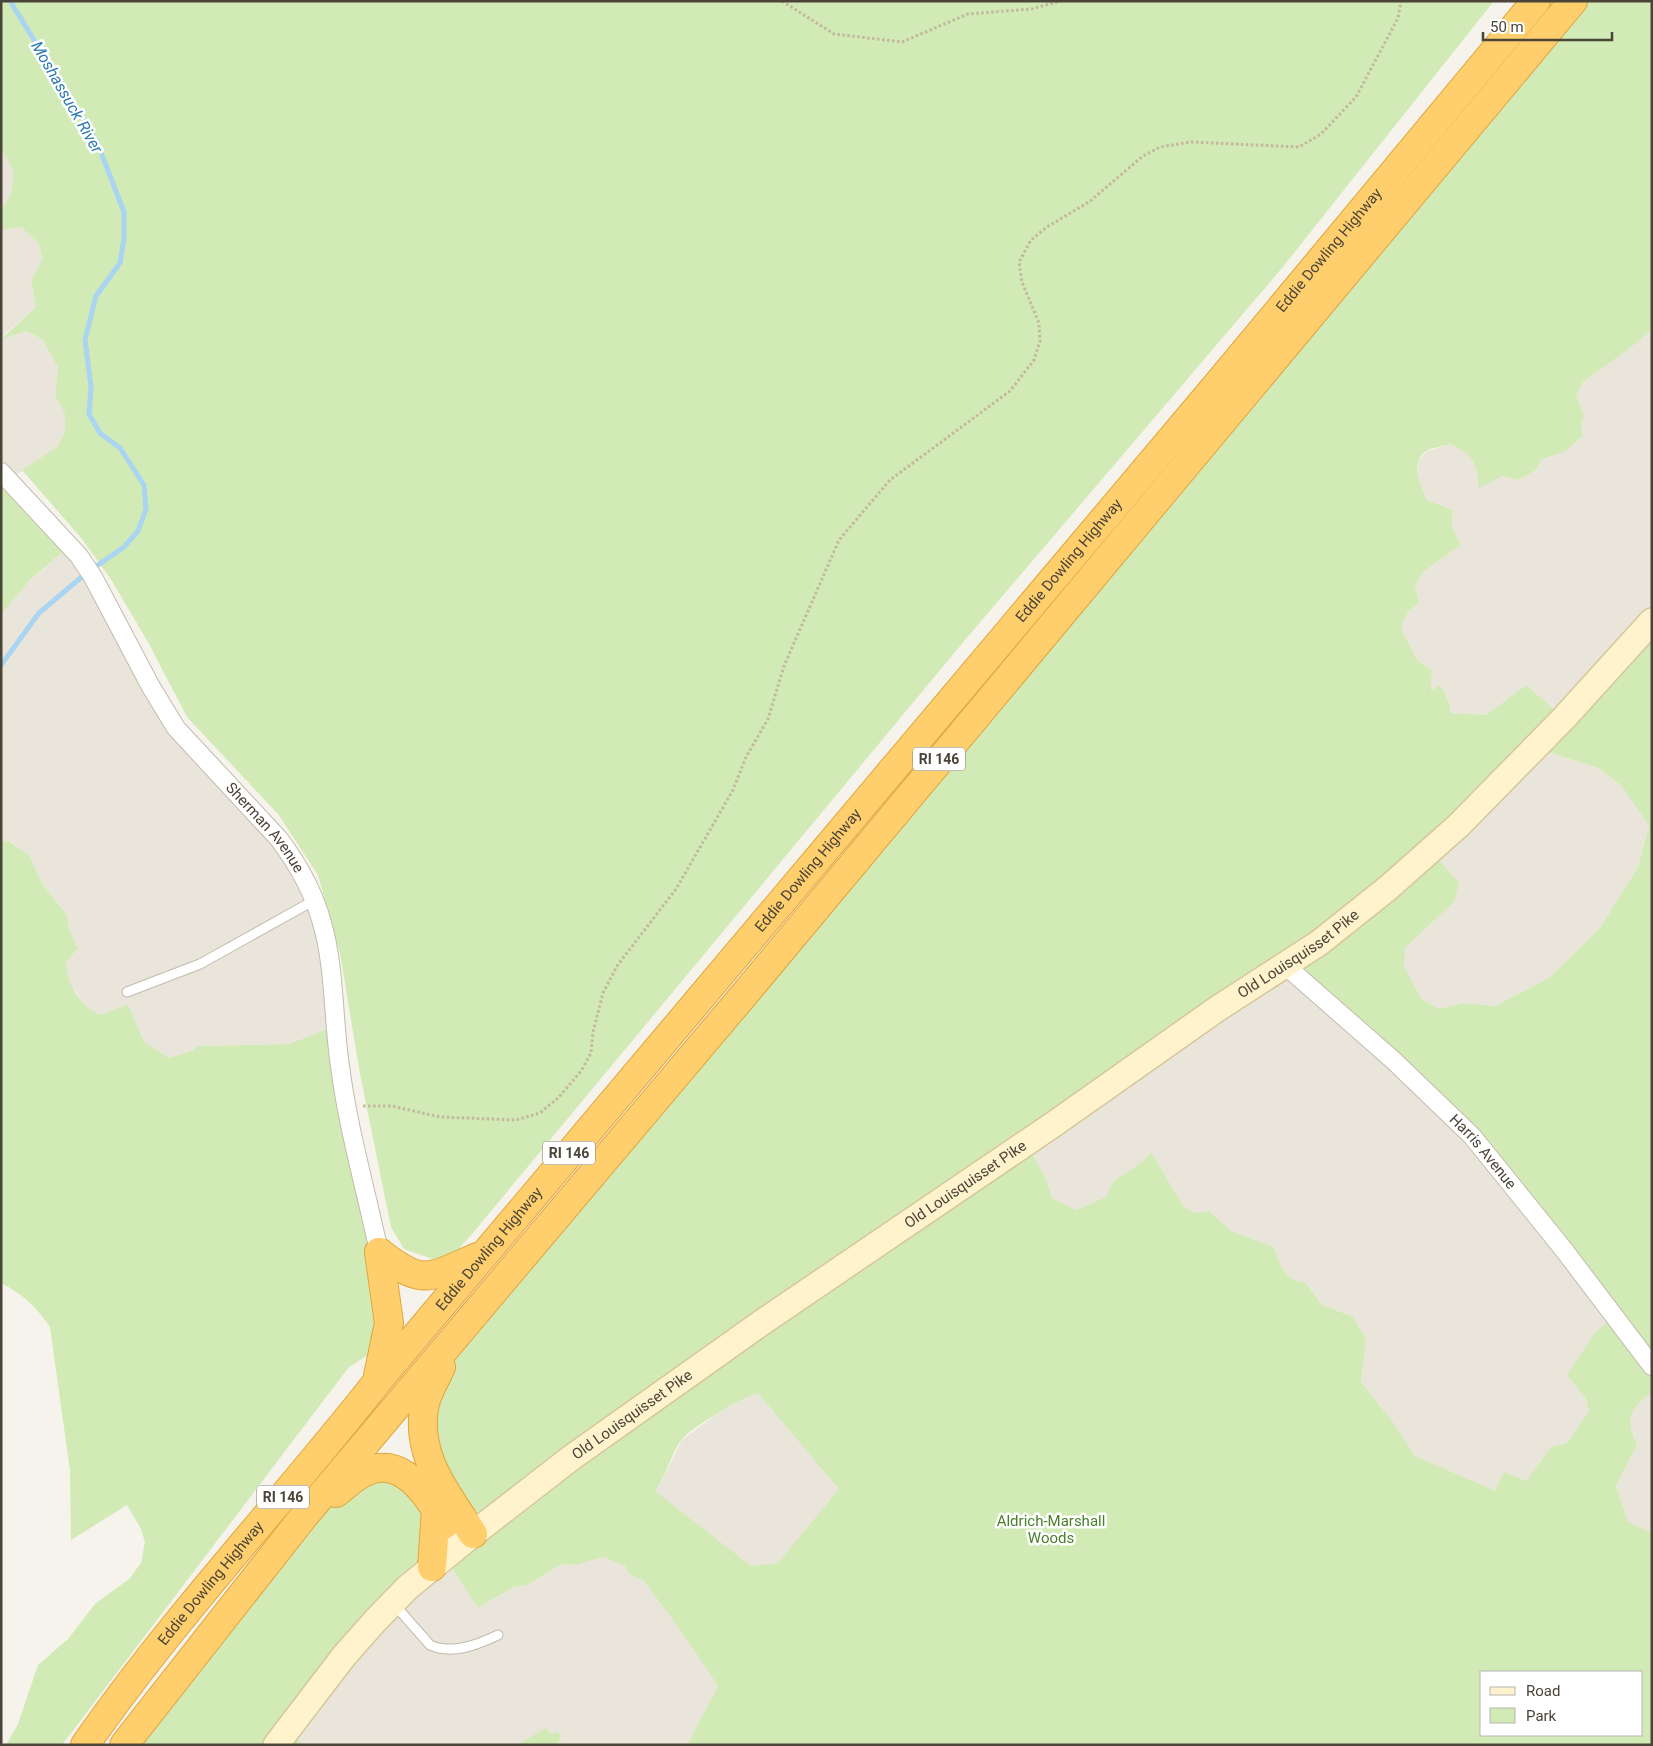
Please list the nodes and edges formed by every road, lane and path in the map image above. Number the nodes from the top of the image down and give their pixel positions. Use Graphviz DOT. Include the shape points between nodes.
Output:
graph roads {
  1 [pos="782,1"];
  2 [pos="1061,1"];
  3 [pos="1401,1"];
  4 [pos="1536,1"];
  5 [pos="1573,1"];
  6 [pos="1,472"];
  7 [pos="1652,621"];
  8 [pos="313,901"];
  9 [pos="1286,966"];
  10 [pos="127,992"];
  11 [pos="347,1106"];
  12 [pos="379,1252"];
  13 [pos="485,1253"];
  14 [pos="455,1335"];
  15 [pos="1652,1366"];
  16 [pos="377,1382"];
  17 [pos="436,1510"];
  18 [pos="304,1516"];
  19 [pos="465,1540"];
  20 [pos="432,1567"];
  21 [pos="393,1603"];
  22 [pos="498,1635"];
  23 [pos="85,1745"];
  24 [pos="124,1745"];
  25 [pos="276,1745"];
  1 -- 2 [label="path" via="834,34 902,42 968,14 1031,9"];
  3 -- 11 [label="path" via="1398,18 1356,97 1321,134 1299,147 1190,142 1160,147 1143,156 1089,202 1032,240 1019,262 1022,282 1039,323 1040,341 1034,360 1010,392 890,480 839,540 784,666 768,720 746,757 733,790 676,889 617,966 603,993 592,1053 559,1097 540,1112 516,1120 440,1117 392,1106"];
  4 -- 13 [label="highway, Eddie Dowling Highway / RI 146" via="1228,373"];
  5 -- 14 [label="highway, Eddie Dowling Highway / RI 146" via="741,998"];
  6 -- 8 [label="street, Sherman Avenue" via="79,556 176,728 292,856"];
  7 -- 9 [label="street, Old Louisquisset Pike" via="1564,718 1453,830 1388,888"];
  8 -- 10 [label="lane" via="200,964"];
  8 -- 11 [label="street, Sherman Avenue" via="327,946"];
  9 -- 15 [label="street, Harris Avenue" via="1393,1060 1472,1136"];
  9 -- 19 [label="street, Old Louisquisset Pike" via="1217,1009 764,1321 578,1453"];
  11 -- 12 [label="street, Sherman Avenue"];
  12 -- 13 [label="highway" via="400,1268 416,1276 428,1277"];
  12 -- 16 [label="highway" via="389,1322"];
  13 -- 16 [label="highway, Eddie Dowling Highway / RI 146"];
  14 -- 18 [label="highway, Eddie Dowling Highway / RI 146"];
  14 -- 19 [label="highway" via="425,1401 422,1436 428,1459"];
  16 -- 23 [label="highway, Eddie Dowling Highway / RI 146" via="313,1463 212,1579"];
  17 -- 18 [label="highway" via="422,1488 409,1477 396,1470 380,1468 362,1473"];
  17 -- 19 [label="highway"];
  17 -- 20 [label="highway"];
  18 -- 24 [label="highway, Eddie Dowling Highway / RI 146"];
  19 -- 20 [label="street, Old Louisquisset Pike"];
  20 -- 21 [label="street, Old Louisquisset Pike"];
  21 -- 22 [label="lane" via="430,1646 438,1649 453,1650"];
  21 -- 25 [label="street, Old Louisquisset Pike" via="344,1656"];
}
